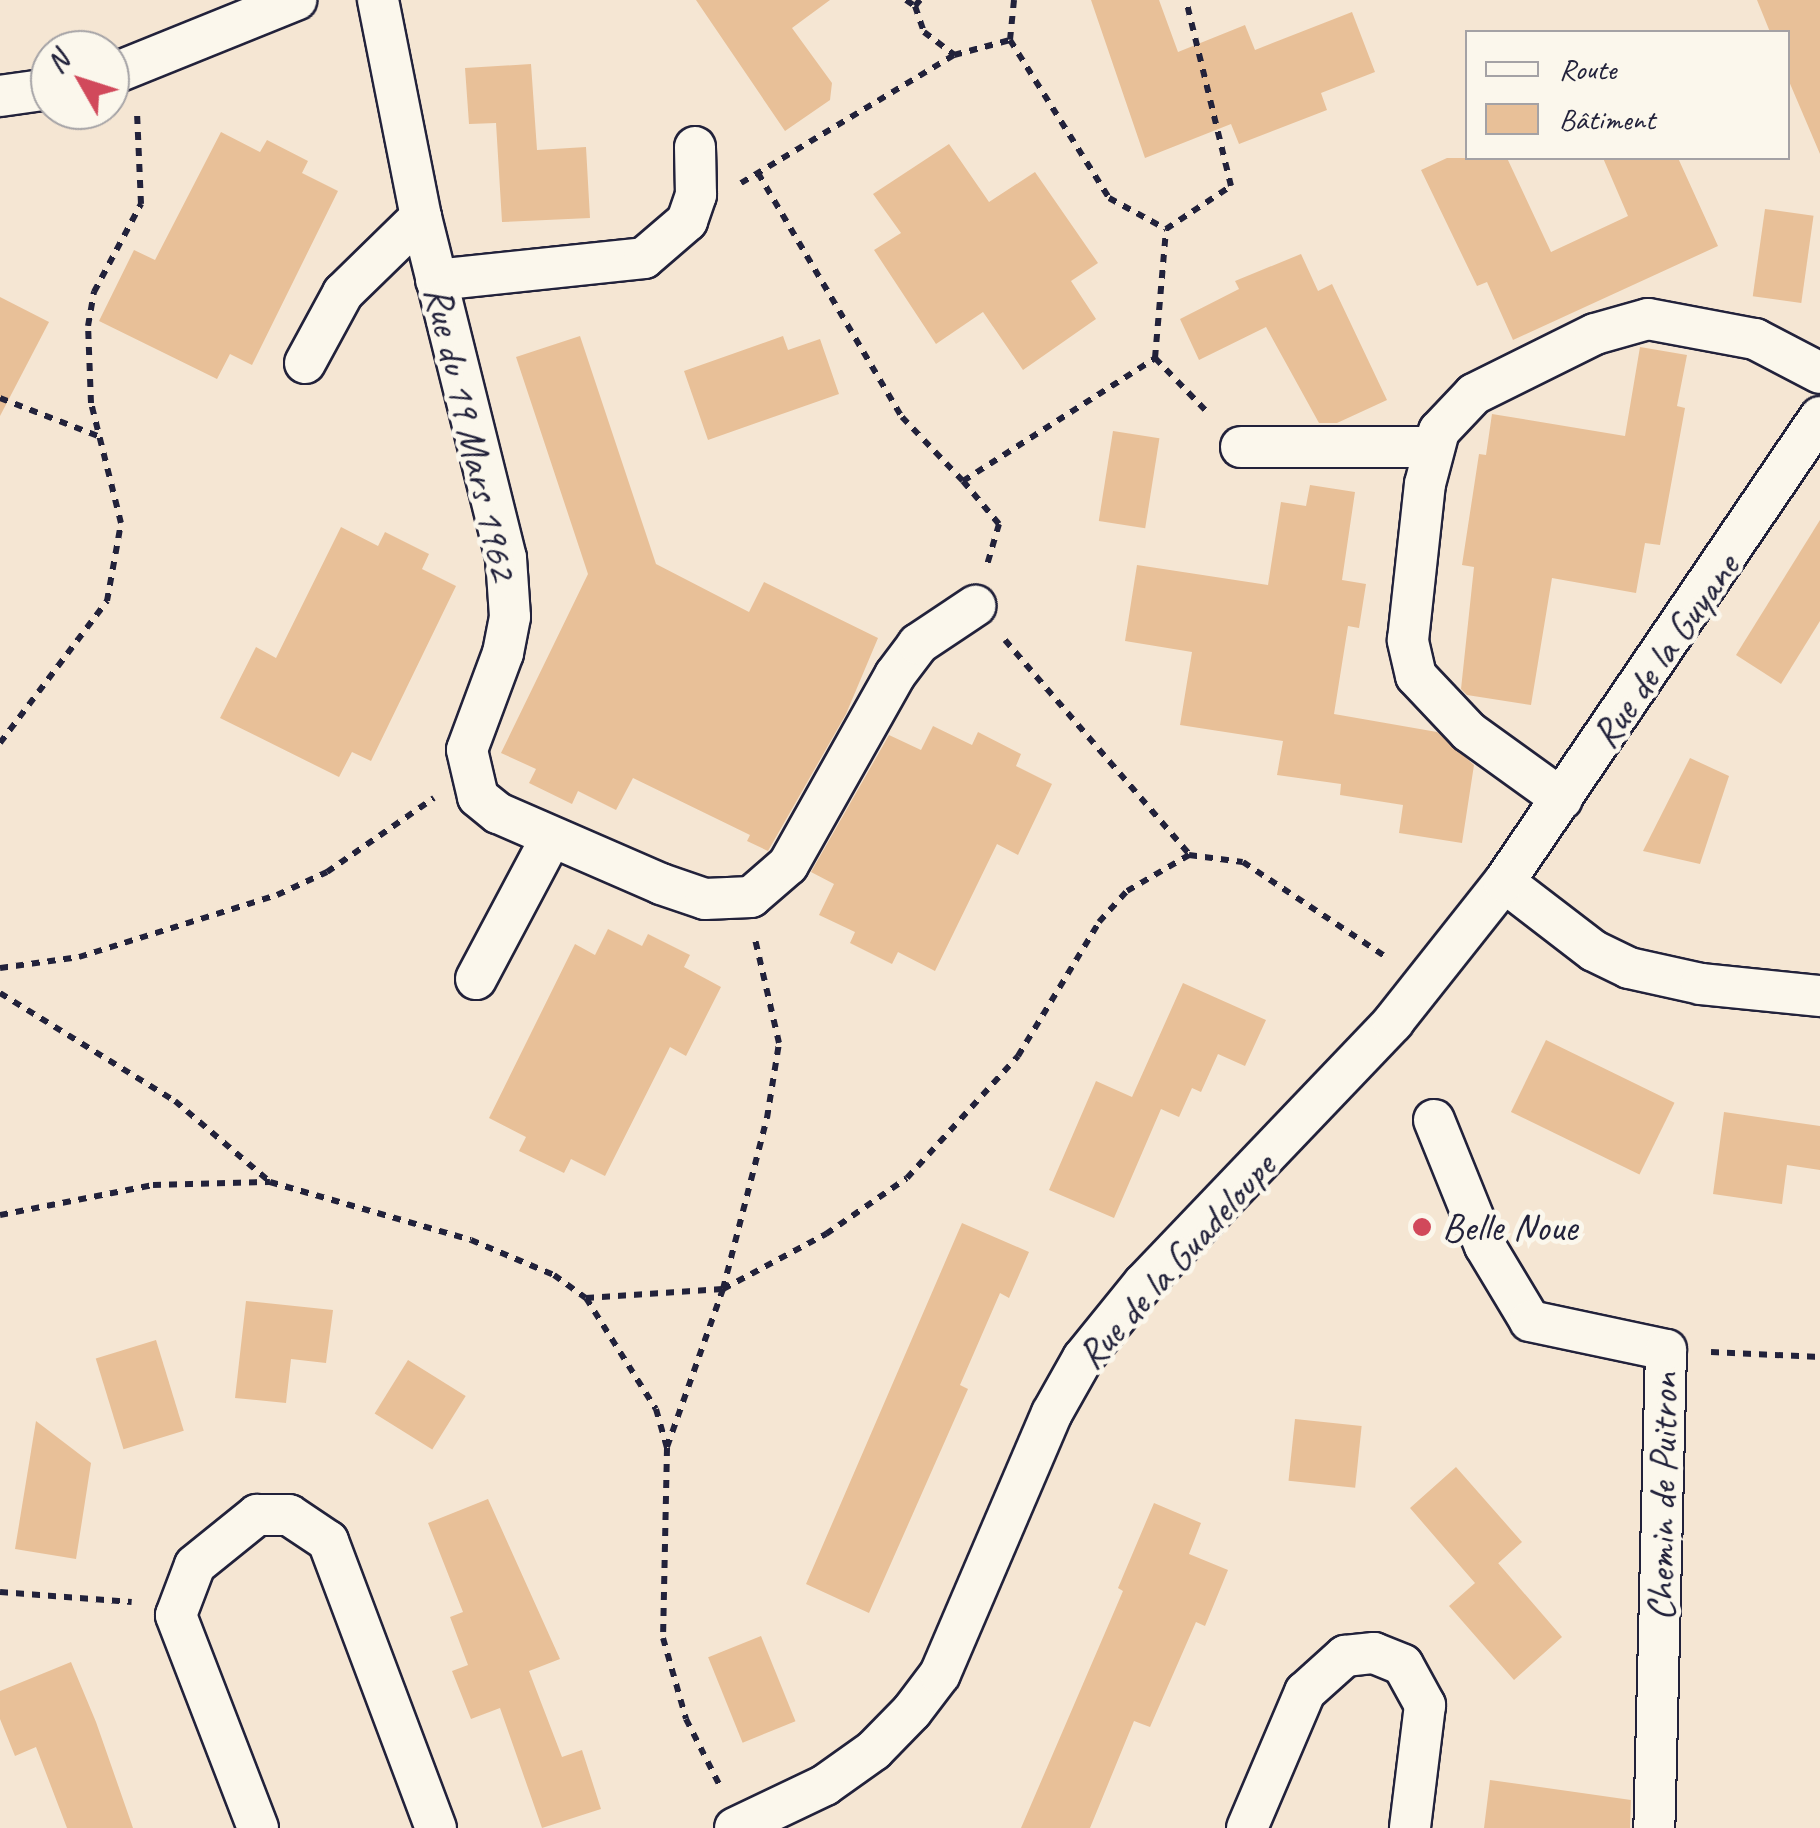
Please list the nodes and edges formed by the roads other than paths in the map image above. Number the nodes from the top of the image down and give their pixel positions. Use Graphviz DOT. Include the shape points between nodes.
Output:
graph roads {
  1 [pos="296,0"];
  2 [pos="378,0"];
  3 [pos="130,68"];
  4 [pos="30,92"];
  5 [pos="0,96"];
  6 [pos="695,147"];
  7 [pos="420,217"];
  8 [pos="436,280"];
  9 [pos="304,363"];
  10 [pos="1820,373"];
  11 [pos="1820,418"];
  12 [pos="1241,447"];
  13 [pos="1431,447"];
  14 [pos="975,606"];
  15 [pos="1562,799"];
  16 [pos="550,838"];
  17 [pos="1504,882"];
  18 [pos="476,980"];
  19 [pos="1820,996"];
  20 [pos="1434,1120"];
  21 [pos="739,1827"];
  22 [pos="258,1828"];
  23 [pos="436,1828"];
  24 [pos="1246,1828"];
  25 [pos="1410,1828"];
  26 [pos="1654,1828"];
  1 -- 3 [label="street"];
  2 -- 7 [label="street, Rue du 19 Mars 1962"];
  4 -- 5 [label="street"];
  6 -- 8 [label="street" via="690,214 666,245 644,258"];
  7 -- 8 [label="street, Rue du 19 Mars 1962"];
  7 -- 9 [label="street, Rue du 19 Mars 1962" via="343,293"];
  8 -- 16 [label="street, Rue du 19 Mars 1962" via="506,558 506,635 466,750 469,776 478,797 498,813"];
  10 -- 13 [label="street" via="1712,327 1648,319 1623,323 1474,394"];
  11 -- 15 [label="street, Rue de la Guyane"];
  12 -- 13 [label="street"];
  13 -- 15 [label="street" via="1408,640 1416,676 1469,732"];
  14 -- 16 [label="street" via="918,644 788,865 751,897 706,899"];
  15 -- 17 [label="street, Rue de la Guyane"];
  16 -- 18 [label="street"];
  17 -- 19 [label="street" via="1594,951 1630,968 1701,984"];
  17 -- 21 [label="street, Rue de la Guadeloupe" via="1424,982 1083,1358 1052,1413 940,1674 912,1711 874,1750 825,1784"];
  20 -- 26 [label="street, Chemin de Puitron" via="1485,1246 1530,1322 1666,1350"];
  22 -- 23 [label="street" via="176,1615 194,1565 241,1526 273,1515 311,1526 328,1541"];
  24 -- 25 [label="street" via="1305,1692 1336,1661 1374,1653 1403,1665 1425,1705"];
}
